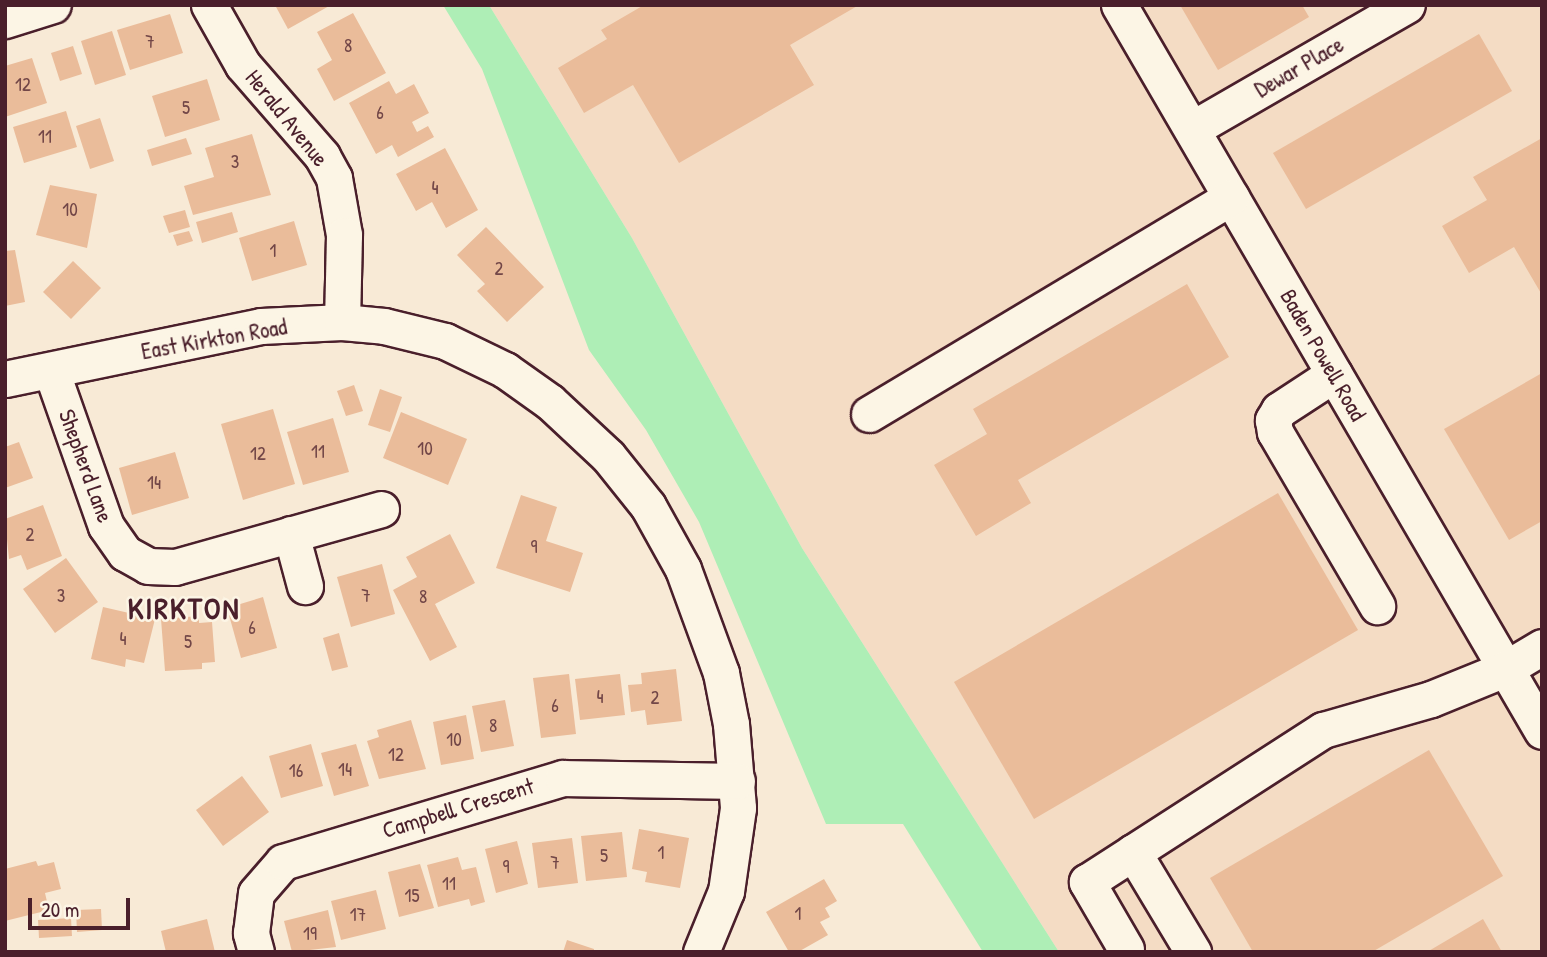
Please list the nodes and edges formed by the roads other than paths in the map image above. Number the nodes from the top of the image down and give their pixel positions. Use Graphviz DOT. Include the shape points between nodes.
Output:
graph roads {
  1 [pos="53,5"];
  2 [pos="209,5"];
  3 [pos="1119,5"];
  4 [pos="1407,5"];
  5 [pos="5,20"];
  6 [pos="1192,129"];
  7 [pos="1231,197"];
  8 [pos="342,323"];
  9 [pos="51,370"];
  10 [pos="1334,374"];
  11 [pos="5,379"];
  12 [pos="869,414"];
  13 [pos="381,509"];
  14 [pos="291,534"];
  15 [pos="305,586"];
  16 [pos="1377,606"];
  17 [pos="1542,647"];
  18 [pos="1505,669"];
  19 [pos="1542,731"];
  20 [pos="737,781"];
  21 [pos="1133,852"];
  22 [pos="1126,949"];
  23 [pos="256,952"];
  24 [pos="701,952"];
  25 [pos="1193,952"];
  1 -- 5 [label="street"];
  2 -- 8 [label="street, Herald Avenue" via="243,65 322,156 334,178 344,235"];
  3 -- 6 [label="street, Baden Powell Road"];
  4 -- 6 [label="street, Dewar Place"];
  6 -- 7 [label="street, Baden Powell Road"];
  7 -- 10 [label="street, Baden Powell Road"];
  7 -- 12 [label="street"];
  8 -- 9 [label="street, East Kirkton Road" via="261,326"];
  8 -- 20 [label="street, East Kirkton Road" via="384,326 445,341 506,370 550,402 608,456 648,506 701,612 721,673"];
  9 -- 11 [label="street, East Kirkton Road"];
  9 -- 14 [label="street, Shepherd Lane" via="103,519 125,553 148,566 175,567"];
  10 -- 16 [label="street" via="1279,410 1273,420 1275,432"];
  10 -- 18 [label="street, Baden Powell Road"];
  13 -- 14 [label="street, Shepherd Lane"];
  14 -- 15 [label="street"];
  17 -- 18 [label="street"];
  18 -- 19 [label="street, Baden Powell Road"];
  18 -- 21 [label="street" via="1432,699 1323,730"];
  20 -- 23 [label="street, Campbell Crescent" via="563,778 283,862 256,893 251,933"];
  20 -- 24 [label="street, East Kirkton Road" via="735,843 726,891"];
  21 -- 22 [label="street" via="1087,882"];
  21 -- 25 [label="street"];
}
